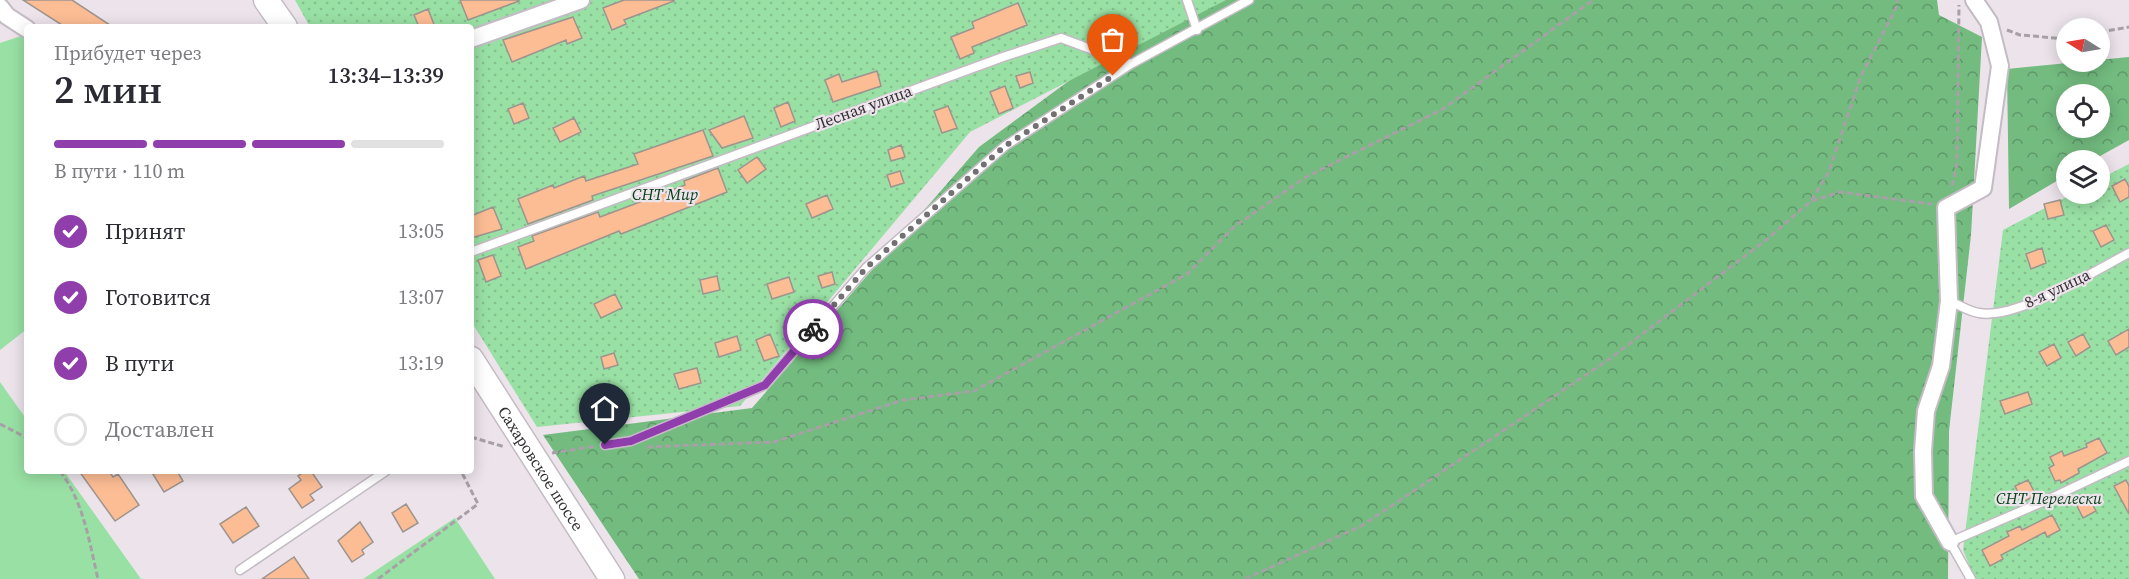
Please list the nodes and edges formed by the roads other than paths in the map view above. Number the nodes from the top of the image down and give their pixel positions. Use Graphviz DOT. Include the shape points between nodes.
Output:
graph roads {
  1 [pos="266,0"];
  2 [pos="581,0"];
  3 [pos="1187,0"];
  4 [pos="1249,0"];
  5 [pos="1974,0"];
  6 [pos="0,7"];
  7 [pos="283,24"];
  8 [pos="24,27"];
  9 [pos="1197,30"];
  10 [pos="474,38"];
  11 [pos="1131,64"];
  12 [pos="474,251"];
  13 [pos="2129,253"];
  14 [pos="1949,301"];
  15 [pos="474,364"];
  16 [pos="605,445"];
  17 [pos="2129,461"];
  18 [pos="382,474"];
  19 [pos="1950,542"];
  20 [pos="240,570"];
  21 [pos="612,579"];
  22 [pos="1971,579"];
  1 -- 7 [label="main road"];
  2 -- 10 [label="street"];
  3 -- 9 [label="lane"];
  4 -- 9 [label="lane"];
  5 -- 14 [label="street" via="1989,22 2000,66 1983,188 1947,208"];
  6 -- 8 [label="street"];
  9 -- 11 [label="lane"];
  11 -- 12 [label="lane, Лесная улица" via="1061,38"];
  11 -- 16 [label="lane" via="1005,146 909,230 866,268 765,385 631,441"];
  13 -- 14 [label="lane, 8-я улица" via="2041,299 2006,310 1979,314"];
  14 -- 19 [label="street" via="1941,366 1926,411 1923,451 1924,496"];
  15 -- 21 [label="main road, Сахаровское шоссе"];
  17 -- 19 [label="lane"];
  18 -- 20 [label="lane"];
  19 -- 22 [label="lane"];
}
